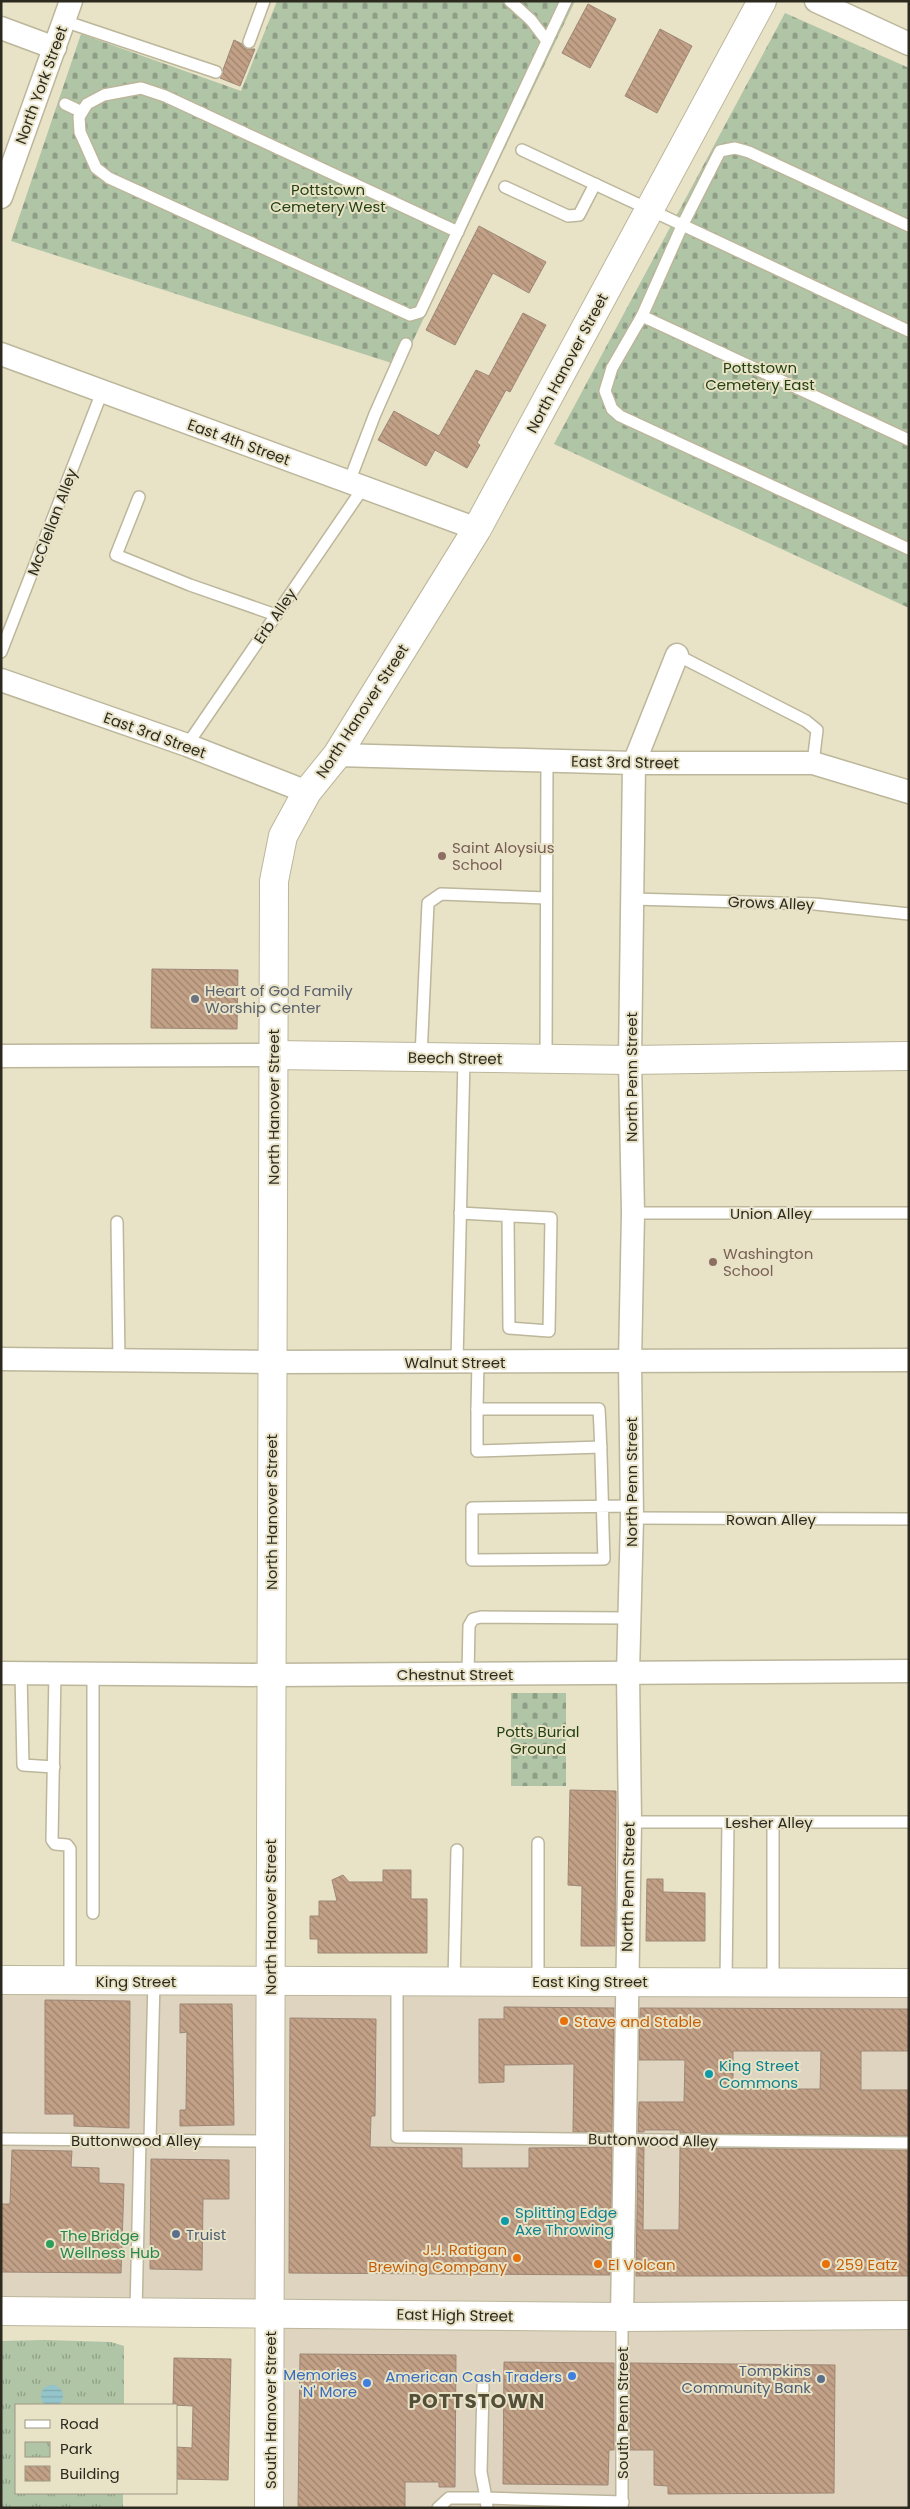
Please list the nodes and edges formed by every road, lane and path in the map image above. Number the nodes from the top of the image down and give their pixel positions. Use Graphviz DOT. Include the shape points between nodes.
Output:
graph roads {
  1 [pos="264,1"];
  2 [pos="510,1"];
  3 [pos="566,1"];
  4 [pos="762,1"];
  5 [pos="816,1"];
  6 [pos="68,11"];
  7 [pos="1,28"];
  8 [pos="547,41"];
  9 [pos="249,42"];
  10 [pos="909,44"];
  11 [pos="55,48"];
  12 [pos="216,72"];
  13 [pos="65,104"];
  14 [pos="82,112"];
  15 [pos="522,150"];
  16 [pos="595,184"];
  17 [pos="505,187"];
  18 [pos="2,192"];
  19 [pos="649,210"];
  20 [pos="682,226"];
  21 [pos="909,226"];
  22 [pos="458,232"];
  23 [pos="642,316"];
  24 [pos="909,332"];
  25 [pos="406,344"];
  26 [pos="1,354"];
  27 [pos="102,392"];
  28 [pos="909,440"];
  29 [pos="356,485"];
  30 [pos="139,497"];
  31 [pos="477,529"];
  32 [pos="909,549"];
  33 [pos="276,614"];
  34 [pos="1,652"];
  35 [pos="677,655"];
  36 [pos="1,680"];
  37 [pos="187,745"];
  38 [pos="337,755"];
  39 [pos="547,760"];
  40 [pos="634,763"];
  41 [pos="813,763"];
  42 [pos="307,792"];
  43 [pos="909,792"];
  44 [pos="546,898"];
  45 [pos="632,899"];
  46 [pos="909,914"];
  47 [pos="1,1056"];
  48 [pos="273,1056"];
  49 [pos="909,1056"];
  50 [pos="421,1057"];
  51 [pos="464,1058"];
  52 [pos="546,1059"];
  53 [pos="630,1060"];
  54 [pos="460,1213"];
  55 [pos="632,1213"];
  56 [pos="909,1213"];
  57 [pos="508,1216"];
  58 [pos="117,1222"];
  59 [pos="1,1359"];
  60 [pos="119,1360"];
  61 [pos="909,1360"];
  62 [pos="272,1362"];
  63 [pos="467,1362"];
  64 [pos="630,1362"];
  65 [pos="477,1410"];
  66 [pos="601,1447"];
  67 [pos="602,1506"];
  68 [pos="632,1512"];
  69 [pos="909,1519"];
  70 [pos="629,1618"];
  71 [pos="909,1671"];
  72 [pos="55,1672"];
  73 [pos="628,1672"];
  74 [pos="11,1673"];
  75 [pos="93,1673"];
  76 [pos="468,1674"];
  77 [pos="270,1676"];
  78 [pos="54,1767"];
  79 [pos="630,1822"];
  80 [pos="728,1822"];
  81 [pos="772,1822"];
  82 [pos="909,1822"];
  83 [pos="538,1844"];
  84 [pos="457,1850"];
  85 [pos="93,1913"];
  86 [pos="1,1980"];
  87 [pos="626,1980"];
  88 [pos="70,1981"];
  89 [pos="154,1981"];
  90 [pos="454,1981"];
  91 [pos="538,1981"];
  92 [pos="726,1981"];
  93 [pos="773,1981"];
  94 [pos="270,1982"];
  95 [pos="398,1982"];
  96 [pos="909,1983"];
  97 [pos="1,2139"];
  98 [pos="624,2139"];
  99 [pos="145,2140"];
  100 [pos="270,2141"];
  101 [pos="909,2143"];
  102 [pos="1,2311"];
  103 [pos="136,2311"];
  104 [pos="270,2313"];
  105 [pos="909,2315"];
  106 [pos="622,2317"];
  107 [pos="483,2386"];
  108 [pos="487,2503"];
  109 [pos="537,2504"];
  110 [pos="590,2505"];
  111 [pos="622,2505"];
  112 [pos="269,2508"];
  113 [pos="438,2508"];
  1 -- 9 [label="lane"];
  2 -- 8 [label="lane" via="532,20"];
  3 -- 8 [label="lane"];
  4 -- 19 [label="street, North Hanover Street"];
  5 -- 10 [label="street"];
  6 -- 11 [label="street, North York Street"];
  6 -- 12 [label="lane"];
  7 -- 11 [label="street"];
  8 -- 22 [label="lane"];
  11 -- 18 [label="street, North York Street"];
  13 -- 14 [label="lane"];
  14 -- 22 [label="lane" via="87,104 104,94 141,88 165,96"];
  14 -- 22 [label="lane" via="80,132 96,168 109,178 410,315 420,312"];
  15 -- 16 [label="lane"];
  16 -- 17 [label="lane" via="579,215 568,216"];
  16 -- 19 [label="lane"];
  19 -- 20 [label="lane"];
  19 -- 31 [label="street, North Hanover Street"];
  20 -- 21 [label="lane" via="720,151 735,148"];
  20 -- 23 [label="lane"];
  20 -- 24 [label="lane"];
  23 -- 28 [label="lane"];
  23 -- 32 [label="lane" via="612,368 605,391 612,409 620,416"];
  25 -- 29 [label="lane, Erb Alley" via="375,414"];
  26 -- 27 [label="street, East 4th Street"];
  27 -- 29 [label="street, East 4th Street"];
  27 -- 34 [label="lane, McClellan Alley"];
  29 -- 31 [label="street, East 4th Street"];
  29 -- 33 [label="lane, Erb Alley"];
  30 -- 33 [label="lane" via="116,555 190,585"];
  31 -- 38 [label="street, North Hanover Street"];
  33 -- 37 [label="lane, Erb Alley"];
  35 -- 40 [label="street, North Penn Street"];
  35 -- 41 [label="lane" via="806,721 817,730"];
  36 -- 37 [label="street, East 3rd Street"];
  37 -- 42 [label="street, East 3rd Street"];
  38 -- 39 [label="street, East 3rd Street"];
  38 -- 42 [label="street, North Hanover Street"];
  39 -- 40 [label="street, East 3rd Street"];
  39 -- 44 [label="lane"];
  40 -- 41 [label="street, East 3rd Street"];
  40 -- 45 [label="street, North Penn Street"];
  41 -- 43 [label="street, East 3rd Street"];
  42 -- 48 [label="street, North Hanover Street" via="283,836 274,881"];
  44 -- 50 [label="lane" via="441,894 428,903"];
  44 -- 52 [label="lane"];
  45 -- 46 [label="lane, Grows Alley" via="815,904"];
  45 -- 53 [label="street, North Penn Street"];
  47 -- 48 [label="street, Beech Street"];
  48 -- 50 [label="street, Beech Street"];
  48 -- 62 [label="street, North Hanover Street"];
  49 -- 53 [label="street, Beech Street"];
  50 -- 51 [label="street, Beech Street"];
  51 -- 52 [label="street, Beech Street"];
  51 -- 54 [label="lane"];
  52 -- 53 [label="street, Beech Street"];
  53 -- 55 [label="street, North Penn Street"];
  54 -- 57 [label="lane"];
  54 -- 63 [label="lane"];
  55 -- 56 [label="lane, Union Alley"];
  55 -- 64 [label="street, North Penn Street"];
  57 -- 57 [label="lane" via="509,1328 549,1330 551,1218"];
  58 -- 60 [label="lane"];
  59 -- 60 [label="street, Walnut Street"];
  60 -- 62 [label="street, Walnut Street"];
  61 -- 64 [label="street, Walnut Street"];
  62 -- 63 [label="street, Walnut Street"];
  62 -- 77 [label="street, North Hanover Street"];
  63 -- 64 [label="street, Walnut Street"];
  63 -- 65 [label="lane"];
  64 -- 68 [label="street, North Penn Street"];
  65 -- 66 [label="lane" via="600,1410"];
  65 -- 66 [label="lane" via="477,1450"];
  66 -- 67 [label="lane"];
  67 -- 67 [label="lane, Rowan Alley" via="604,1559 472,1560 472,1508"];
  67 -- 68 [label="lane, Rowan Alley"];
  68 -- 69 [label="lane, Rowan Alley"];
  68 -- 70 [label="street, North Penn Street"];
  70 -- 73 [label="street, North Penn Street"];
  70 -- 76 [label="lane" via="473,1619 469,1626"];
  71 -- 73 [label="street, Chestnut Street"];
  72 -- 74 [label="street, Chestnut Street"];
  72 -- 75 [label="street, Chestnut Street"];
  72 -- 78 [label="lane"];
  73 -- 76 [label="street, Chestnut Street"];
  73 -- 79 [label="street, North Penn Street"];
  74 -- 78 [label="lane" via="23,1765"];
  75 -- 77 [label="street, Chestnut Street"];
  75 -- 85 [label="lane"];
  76 -- 77 [label="street, Chestnut Street"];
  77 -- 94 [label="street, North Hanover Street"];
  78 -- 88 [label="lane" via="52,1840 70,1849"];
  79 -- 80 [label="lane, Lesher Alley"];
  79 -- 87 [label="street, North Penn Street"];
  80 -- 81 [label="lane, Lesher Alley"];
  80 -- 92 [label="lane"];
  81 -- 82 [label="lane, Lesher Alley"];
  81 -- 93 [label="lane"];
  83 -- 91 [label="lane"];
  84 -- 90 [label="lane"];
  86 -- 88 [label="street, King Street"];
  87 -- 91 [label="street, East King Street"];
  87 -- 92 [label="street, East King Street"];
  87 -- 98 [label="street, North Penn Street"];
  88 -- 89 [label="street, King Street"];
  89 -- 94 [label="street, King Street"];
  89 -- 99 [label="lane"];
  90 -- 91 [label="street, East King Street"];
  90 -- 95 [label="street, East King Street"];
  92 -- 93 [label="street, East King Street"];
  93 -- 96 [label="street, East King Street"];
  94 -- 95 [label="street, East King Street"];
  94 -- 100 [label="street, North Hanover Street"];
  95 -- 98 [label="lane, Buttonwood Alley" via="397,2137"];
  97 -- 99 [label="lane, Buttonwood Alley"];
  98 -- 101 [label="lane, Buttonwood Alley"];
  98 -- 106 [label="street, North Penn Street"];
  99 -- 100 [label="lane, Buttonwood Alley"];
  99 -- 103 [label="lane"];
  100 -- 104 [label="street, North Hanover Street"];
  102 -- 103 [label="street, East High Street"];
  103 -- 104 [label="street, East High Street"];
  104 -- 106 [label="street, East High Street"];
  104 -- 112 [label="street, South Hanover Street"];
  105 -- 106 [label="street, East High Street"];
  106 -- 111 [label="lane, South Penn Street"];
  107 -- 108 [label="lane" via="481,2472"];
  108 -- 109 [label="lane"];
  108 -- 113 [label="lane" via="449,2498"];
  109 -- 110 [label="lane"];
  110 -- 111 [label="lane"];
}
